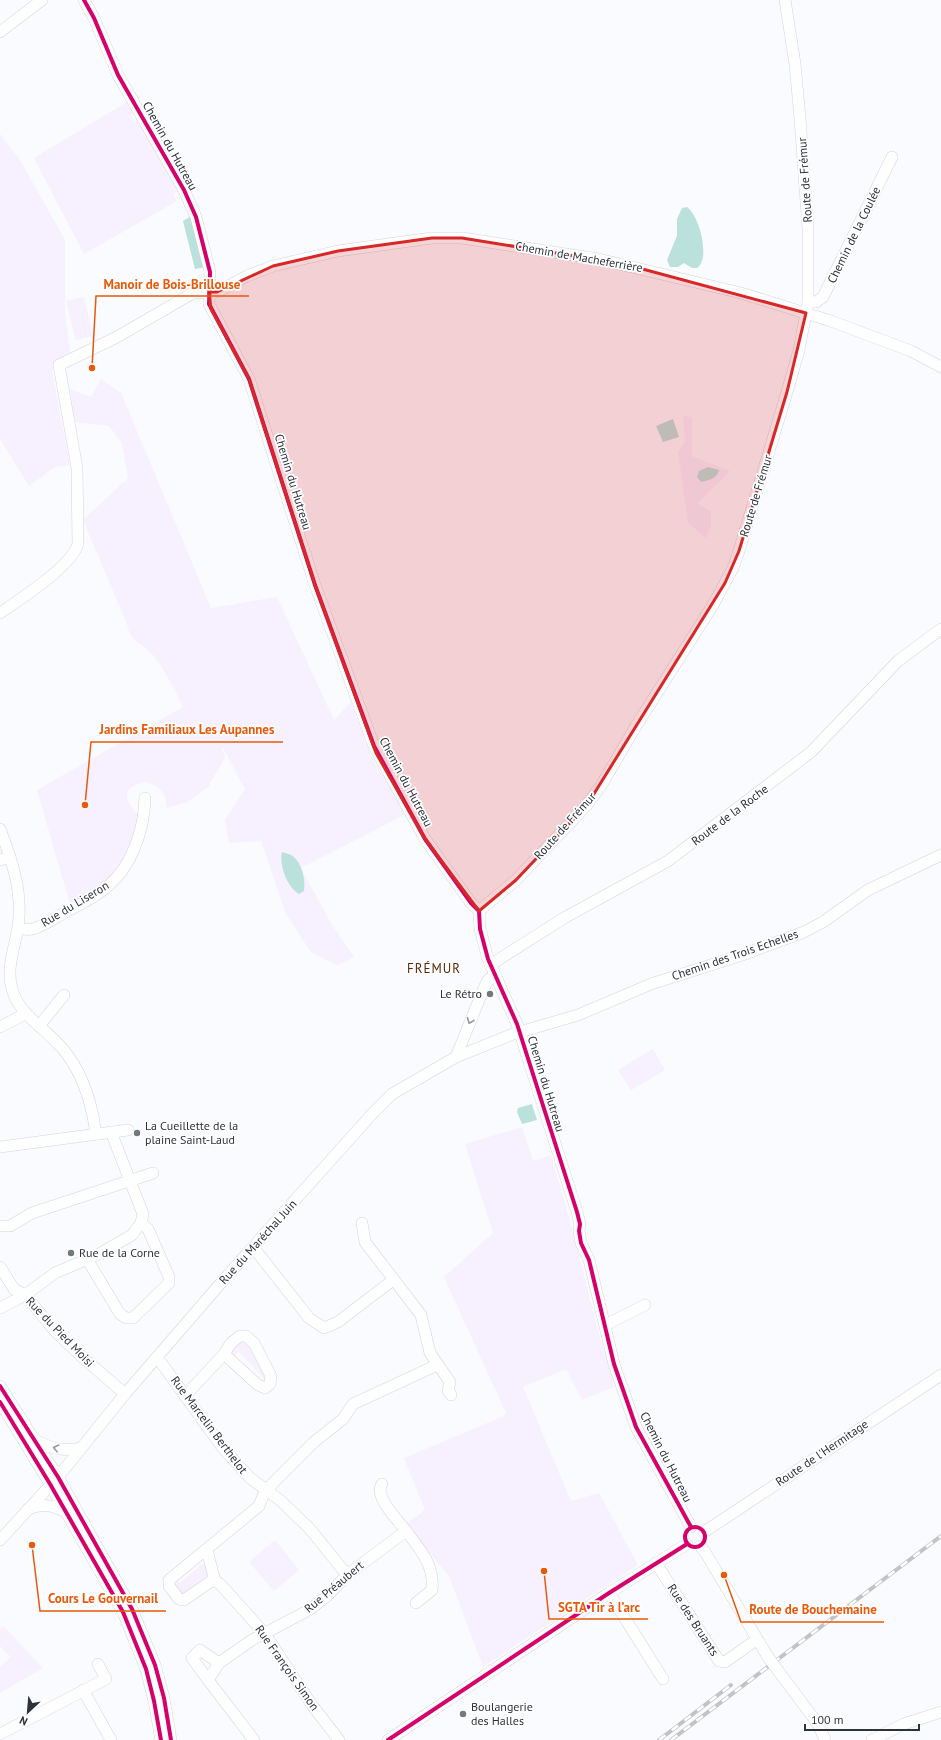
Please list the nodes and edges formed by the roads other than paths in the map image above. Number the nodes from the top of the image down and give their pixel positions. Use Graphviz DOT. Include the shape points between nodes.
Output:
graph roads {
  1 [pos="42,0"];
  2 [pos="84,0"];
  3 [pos="784,0"];
  4 [pos="0,32"];
  5 [pos="892,157"];
  6 [pos="209,292"];
  7 [pos="807,307"];
  8 [pos="941,367"];
  9 [pos="0,613"];
  10 [pos="941,629"];
  11 [pos="145,798"];
  12 [pos="0,829"];
  13 [pos="941,855"];
  14 [pos="5,858"];
  15 [pos="479,911"];
  16 [pos="18,928"];
  17 [pos="493,970"];
  18 [pos="64,995"];
  19 [pos="26,1014"];
  20 [pos="39,1026"];
  21 [pos="0,1027"];
  22 [pos="520,1034"];
  23 [pos="456,1057"];
  24 [pos="128,1130"];
  25 [pos="111,1132"];
  26 [pos="96,1134"];
  27 [pos="0,1147"];
  28 [pos="153,1173"];
  29 [pos="130,1180"];
  30 [pos="141,1223"];
  31 [pos="362,1223"];
  32 [pos="0,1226"];
  33 [pos="253,1247"];
  34 [pos="87,1259"];
  35 [pos="0,1267"];
  36 [pos="393,1280"];
  37 [pos="24,1295"];
  38 [pos="645,1305"];
  39 [pos="0,1308"];
  40 [pos="605,1325"];
  41 [pos="224,1354"];
  42 [pos="157,1357"];
  43 [pos="437,1365"];
  44 [pos="941,1374"];
  45 [pos="0,1386"];
  46 [pos="125,1394"];
  47 [pos="451,1395"];
  48 [pos="185,1396"];
  49 [pos="0,1402"];
  50 [pos="34,1439"];
  51 [pos="80,1448"];
  52 [pos="54,1480"];
  53 [pos="382,1484"];
  54 [pos="265,1491"];
  55 [pos="28,1509"];
  56 [pos="66,1512"];
  57 [pos="691,1527"];
  58 [pos="406,1531"];
  59 [pos="704,1532"];
  60 [pos="0,1540"];
  61 [pos="687,1544"];
  62 [pos="700,1546"];
  63 [pos="207,1550"];
  64 [pos="656,1562"];
  65 [pos="347,1575"];
  66 [pos="215,1581"];
  67 [pos="608,1593"];
  68 [pos="416,1602"];
  69 [pos="265,1634"];
  70 [pos="756,1640"];
  71 [pos="219,1663"];
  72 [pos="98,1664"];
  73 [pos="663,1679"];
  74 [pos="208,1680"];
  75 [pos="83,1690"];
  76 [pos="941,1712"];
  77 [pos="0,1734"];
  78 [pos="111,1740"];
  79 [pos="161,1740"];
  80 [pos="171,1740"];
  81 [pos="254,1740"];
  82 [pos="339,1740"];
  83 [pos="388,1740"];
  84 [pos="825,1740"];
  85 [pos="872,1740"];
  1 -- 4 [label="street"];
  2 -- 6 [label="street, Chemin du Hutreau" via="119,78 188,198 205,247 210,272"];
  3 -- 7 [label="street, Route de Frémur" via="795,64 800,118 808,229"];
  5 -- 7 [label="street, Chemin de la Coulée" via="823,297"];
  6 -- 7 [label="street, Chemin de Macheferrière" via="217,292 273,266 338,251 432,238 462,238 624,264"];
  6 -- 9 [label="street, Chemin de Macheferrière" via="196,292 187,296 117,337 59,366 77,468 77,546 74,553 46,579"];
  6 -- 15 [label="street, Chemin du Hutreau" via="211,309 249,379 315,585 376,753 425,839"];
  7 -- 8 [label="street, Chemin de Macheferrière" via="911,351"];
  7 -- 15 [label="street, Route de Frémur" via="799,350 787,392 739,551 725,583 587,805 516,880"];
  10 -- 17 [label="street, Route de la Roche" via="898,661 811,752 668,861 564,918"];
  11 -- 16 [label="street, Rue du Liseron" via="144,819 136,843 114,881 103,890 33,929"];
  12 -- 14 [label="street"];
  13 -- 22 [label="street, Chemin des Trois Echelles" via="868,890 823,922 804,932 651,984 578,1015"];
  14 -- 16 [label="street" via="18,882"];
  15 -- 17 [label="street, Chemin du Hutreau" via="480,929"];
  16 -- 19 [label="street" via="9,977 16,1000"];
  17 -- 22 [label="street, Chemin du Hutreau"];
  17 -- 23 [label="street, one-way"];
  18 -- 20 [label="street"];
  19 -- 20 [label="street"];
  19 -- 21 [label="street"];
  20 -- 26 [label="street" via="74,1063 93,1110"];
  22 -- 23 [label="street, Rue du Maréchal Juin" via="513,1034"];
  22 -- 40 [label="street, Chemin du Hutreau" via="577,1212 581,1243 589,1260"];
  23 -- 33 [label="street, Rue du Maréchal Juin" via="392,1094"];
  24 -- 25 [label="street"];
  25 -- 26 [label="street"];
  25 -- 29 [label="street"];
  26 -- 27 [label="street"];
  28 -- 29 [label="street"];
  29 -- 30 [label="street" via="143,1214"];
  29 -- 32 [label="street" via="32,1213 10,1226"];
  30 -- 34 [label="street" via="132,1235 112,1248"];
  30 -- 34 [label="street" via="148,1229 169,1277 169,1283 133,1318 126,1318 120,1314"];
  31 -- 36 [label="street" via="365,1242"];
  33 -- 36 [label="street" via="309,1318 324,1328 338,1322"];
  33 -- 42 [label="street, Rue du Maréchal Juin"];
  34 -- 37 [label="street" via="55,1273"];
  35 -- 37 [label="street, Rue du Pied Moisi" via="14,1289"];
  36 -- 43 [label="street" via="421,1315 430,1353"];
  37 -- 39 [label="street"];
  37 -- 46 [label="street, Rue du Pied Moisi" via="54,1330"];
  38 -- 40 [label="street"];
  40 -- 57 [label="street, Chemin du Hutreau" via="614,1364 636,1427"];
  41 -- 41 [label="street" via="231,1343 240,1336 246,1336 254,1343 271,1376 270,1384 265,1388 258,1385"];
  41 -- 48 [label="street"];
  42 -- 46 [label="street, Rue du Maréchal Juin"];
  42 -- 48 [label="street, Rue Marcelin Berthelot"];
  43 -- 47 [label="street" via="450,1382 448,1391"];
  43 -- 54 [label="street" via="353,1404 343,1419 314,1442"];
  44 -- 59 [label="street, Route de l'Hermitage"];
  45 -- 50 [label="street"];
  46 -- 51 [label="street, Rue du Maréchal Juin"];
  48 -- 54 [label="street, Rue Marcelin Berthelot" via="222,1447"];
  49 -- 52 [label="street"];
  51 -- 50 [label="street, one-way" via="68,1451 56,1449"];
  50 -- 52 [label="street"];
  51 -- 52 [label="street, Rue du Maréchal Juin"];
  52 -- 55 [label="street, Rue du Maréchal Juin"];
  52 -- 56 [label="street"];
  52 -- 80 [label="street" via="132,1609 155,1665"];
  53 -- 58 [label="street" via="379,1492 381,1498"];
  54 -- 63 [label="street" via="260,1506"];
  54 -- 65 [label="street, Rue Marcelin Berthelot" via="280,1501 310,1529"];
  55 -- 56 [label="street" via="51,1505"];
  55 -- 60 [label="street, Rue du Maréchal Juin"];
  56 -- 79 [label="street" via="123,1612 146,1669"];
  57 -- 59 [label="street" via="698,1527"];
  57 -- 61 [label="street"];
  58 -- 65 [label="street, Rue Préaubert"];
  58 -- 68 [label="street" via="428,1560 433,1584 432,1590"];
  59 -- 62 [label="street"];
  61 -- 62 [label="street" via="692,1548"];
  61 -- 64 [label="street"];
  62 -- 70 [label="street"];
  63 -- 66 [label="street"];
  63 -- 66 [label="street" via="169,1580 169,1586 179,1599 184,1600"];
  64 -- 67 [label="street"];
  64 -- 70 [label="street, Rue des Bruants" via="719,1661 725,1662"];
  65 -- 69 [label="street, Rue Préaubert" via="309,1610"];
  66 -- 69 [label="street, Rue François Simon"];
  67 -- 73 [label="street"];
  67 -- 83 [label="street"];
  69 -- 71 [label="street, Rue Préaubert"];
  69 -- 82 [label="street, Rue François Simon" via="312,1705"];
  70 -- 84 [label="street, bridge" via="818,1724"];
  71 -- 74 [label="street, Rue Préaubert"];
  71 -- 74 [label="street" via="200,1650 192,1658"];
  72 -- 75 [label="street" via="106,1679"];
  74 -- 81 [label="street"];
  75 -- 77 [label="street"];
  75 -- 78 [label="street"];
  76 -- 85 [label="street" via="904,1724"];
}
